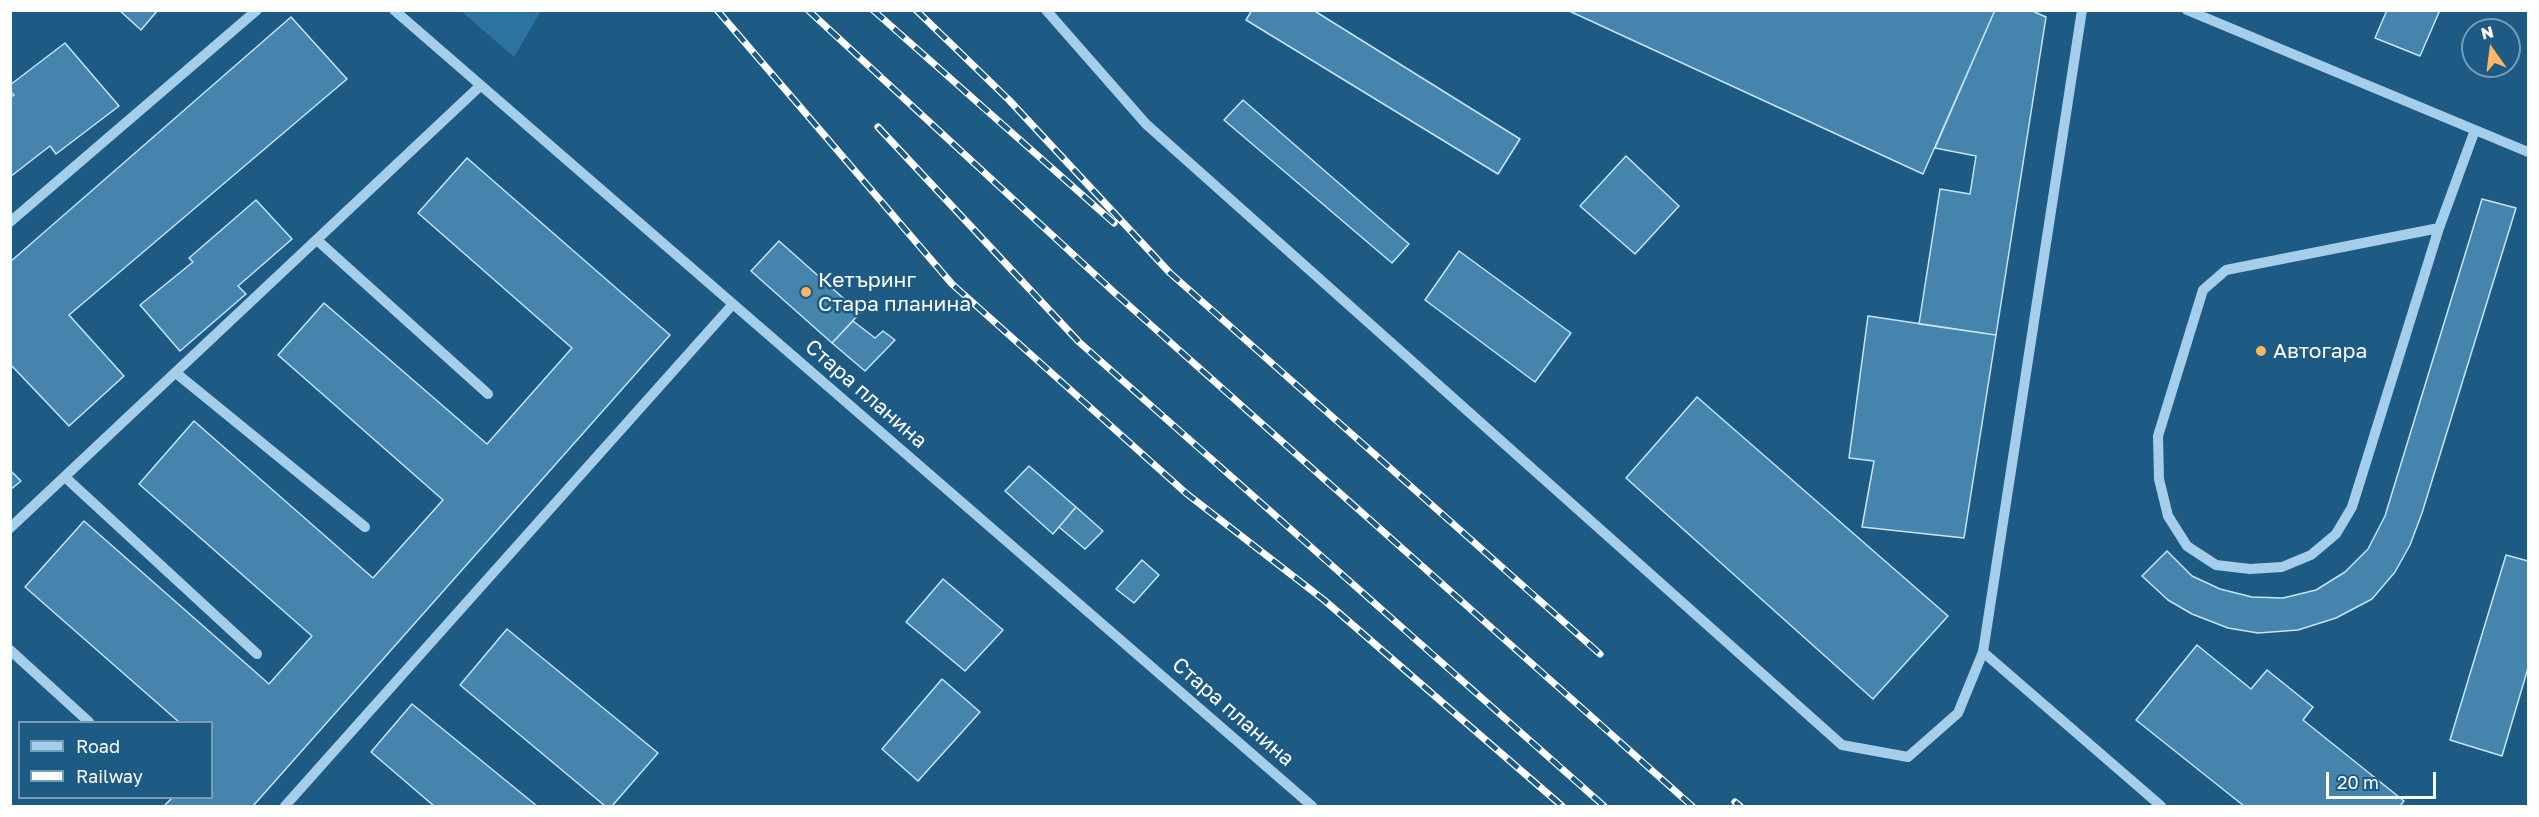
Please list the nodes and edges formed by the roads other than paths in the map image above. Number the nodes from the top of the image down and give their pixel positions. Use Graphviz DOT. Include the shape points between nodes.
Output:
graph roads {
  1 [pos="257,10"];
  2 [pos="394,10"];
  3 [pos="1046,10"];
  4 [pos="2082,10"];
  5 [pos="2190,11"];
  6 [pos="480,86"];
  7 [pos="2475,130"];
  8 [pos="2529,152"];
  9 [pos="10,222"];
  10 [pos="2439,228"];
  11 [pos="317,240"];
  12 [pos="733,304"];
  13 [pos="176,373"];
  14 [pos="488,394"];
  15 [pos="65,477"];
  16 [pos="365,526"];
  17 [pos="10,528"];
  18 [pos="10,650"];
  19 [pos="1983,652"];
  20 [pos="257,654"];
  21 [pos="87,721"];
  22 [pos="285,807"];
  23 [pos="1312,807"];
  24 [pos="2161,807"];
  1 -- 9 [label="street"];
  2 -- 6 [label="street, Стара планина"];
  3 -- 19 [label="street" via="1146,124 1842,745 1908,757 1958,712"];
  4 -- 19 [label="street"];
  5 -- 7 [label="street"];
  6 -- 11 [label="street"];
  6 -- 12 [label="street, Стара планина"];
  7 -- 8 [label="street"];
  7 -- 10 [label="street"];
  10 -- 10 [label="street" via="2352,507 2336,534 2311,555 2282,567 2216,565 2187,546 2168,516 2159,479 2158,436 2203,290 2226,270"];
  11 -- 13 [label="street"];
  11 -- 14 [label="street"];
  12 -- 22 [label="street"];
  12 -- 23 [label="street, Стара планина"];
  13 -- 15 [label="street"];
  13 -- 16 [label="street"];
  15 -- 17 [label="street"];
  15 -- 20 [label="street"];
  18 -- 21 [label="street"];
  19 -- 24 [label="street"];
}
